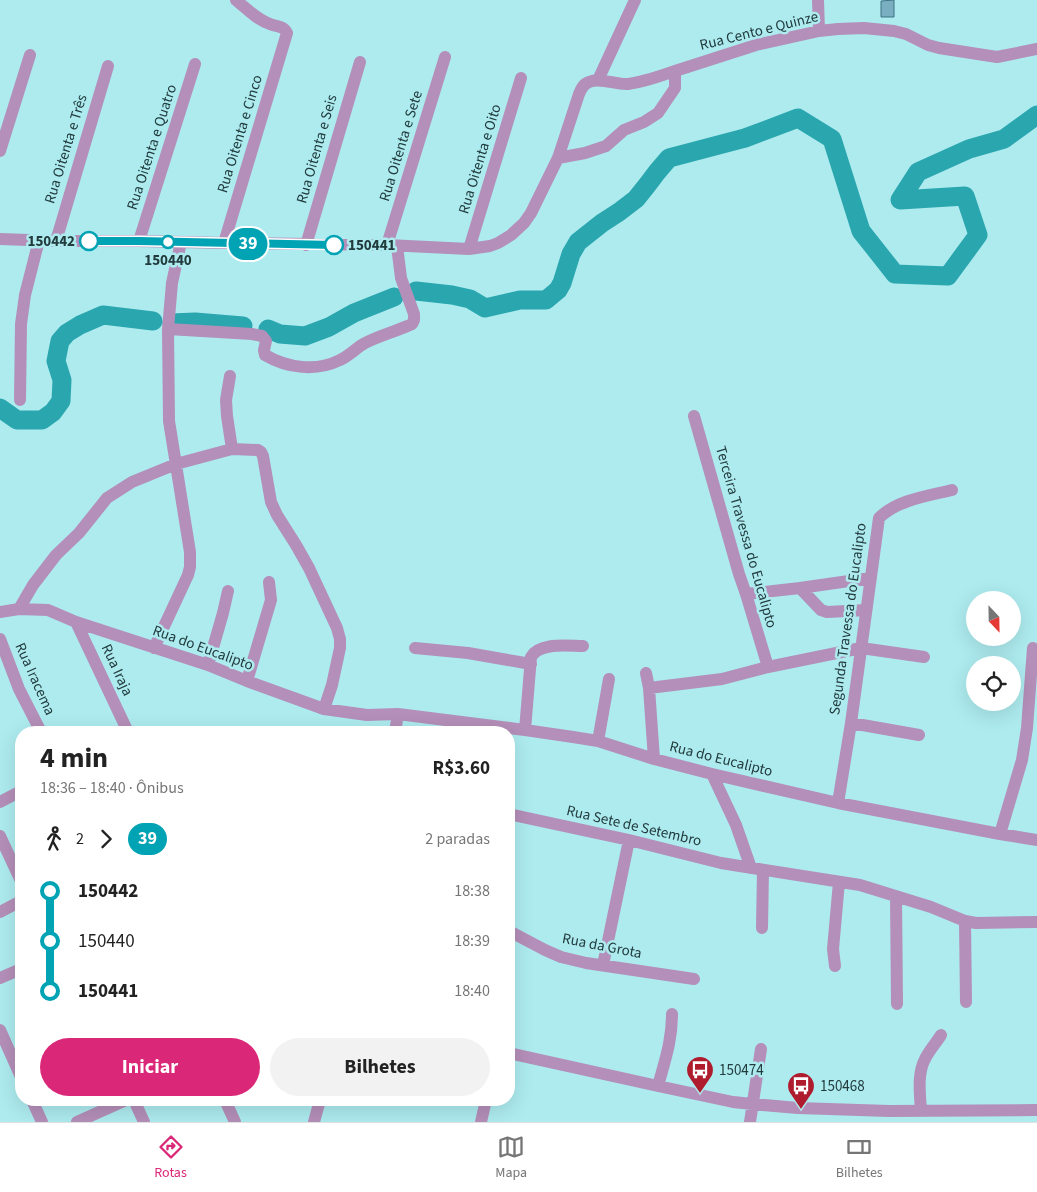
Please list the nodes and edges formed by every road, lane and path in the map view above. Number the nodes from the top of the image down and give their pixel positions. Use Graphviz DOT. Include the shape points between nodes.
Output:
graph roads {
  1 [pos="236,0"];
  2 [pos="635,0"];
  3 [pos="818,0"];
  4 [pos="819,31"];
  5 [pos="1037,49"];
  6 [pos="30,55"];
  7 [pos="445,57"];
  8 [pos="360,62"];
  9 [pos="195,64"];
  10 [pos="108,66"];
  11 [pos="675,72"];
  12 [pos="521,78"];
  13 [pos="598,80"];
  14 [pos="0,151"];
  15 [pos="558,158"];
  16 [pos="0,239"];
  17 [pos="39,240"];
  18 [pos="56,241"];
  19 [pos="139,241"];
  20 [pos="181,242"];
  21 [pos="224,243"];
  22 [pos="306,245"];
  23 [pos="392,245"];
  24 [pos="470,249"];
  25 [pos="168,329"];
  26 [pos="230,376"];
  27 [pos="20,400"];
  28 [pos="694,416"];
  29 [pos="232,449"];
  30 [pos="176,464"];
  31 [pos="952,490"];
  32 [pos="870,578"];
  33 [pos="269,582"];
  34 [pos="800,588"];
  35 [pos="228,591"];
  36 [pos="746,594"];
  37 [pos="19,609"];
  38 [pos="866,610"];
  39 [pos="0,612"];
  40 [pos="76,622"];
  41 [pos="0,639"];
  42 [pos="582,646"];
  43 [pos="154,648"];
  44 [pos="416,648"];
  45 [pos="861,648"];
  46 [pos="1033,648"];
  47 [pos="924,657"];
  48 [pos="531,664"];
  49 [pos="208,665"];
  50 [pos="768,668"];
  51 [pos="646,673"];
  52 [pos="609,679"];
  53 [pos="247,681"];
  54 [pos="649,688"];
  55 [pos="324,709"];
  56 [pos="398,714"];
  57 [pos="851,723"];
  58 [pos="38,726"];
  59 [pos="125,726"];
  60 [pos="396,726"];
  61 [pos="493,726"];
  62 [pos="515,729"];
  63 [pos="525,730"];
  64 [pos="918,735"];
  65 [pos="598,742"];
  66 [pos="654,759"];
  67 [pos="712,774"];
  68 [pos="15,795"];
  69 [pos="0,802"];
  70 [pos="838,803"];
  71 [pos="515,815"];
  72 [pos="1000,834"];
  73 [pos="0,836"];
  74 [pos="629,840"];
  75 [pos="1037,840"];
  76 [pos="15,868"];
  77 [pos="757,869"];
  78 [pos="839,882"];
  79 [pos="896,896"];
  80 [pos="15,904"];
  81 [pos="0,912"];
  82 [pos="965,921"];
  83 [pos="1037,922"];
  84 [pos="762,928"];
  85 [pos="515,934"];
  86 [pos="603,965"];
  87 [pos="836,966"];
  88 [pos="15,972"];
  89 [pos="0,978"];
  90 [pos="694,979"];
  91 [pos="966,1002"];
  92 [pos="897,1004"];
  93 [pos="672,1014"];
  94 [pos="0,1030"];
  95 [pos="941,1035"];
  96 [pos="761,1049"];
  97 [pos="515,1054"];
  98 [pos="15,1064"];
  99 [pos="658,1086"];
  100 [pos="752,1104"];
  101 [pos="35,1106"];
  102 [pos="113,1106"];
  103 [pos="137,1106"];
  104 [pos="227,1106"];
  105 [pos="318,1106"];
  106 [pos="485,1106"];
  107 [pos="1037,1110"];
  108 [pos="922,1111"];
  109 [pos="42,1122"];
  110 [pos="77,1122"];
  111 [pos="144,1122"];
  112 [pos="235,1122"];
  113 [pos="314,1122"];
  114 [pos="481,1122"];
  115 [pos="750,1122"];
  1 -- 21 [label="street, Rua Oitenta e Cinco" via="257,17 282,27 287,33"];
  2 -- 13 [label="street"];
  3 -- 4 [label="street"];
  4 -- 5 [label="street, Rua Cento e Quinze" via="864,28 894,31 938,48 997,56"];
  4 -- 11 [label="street, Rua Cento e Quinze" via="756,45"];
  6 -- 14 [label="street"];
  7 -- 23 [label="street, Rua Oitenta e Sete"];
  8 -- 22 [label="street, Rua Oitenta e Seis"];
  9 -- 19 [label="street, Rua Oitenta e Quatro"];
  10 -- 18 [label="street, Rua Oitenta e Três"];
  11 -- 13 [label="street, Rua Cento e Quinze" via="628,84"];
  11 -- 15 [label="street" via="675,88 658,114 624,130 606,146"];
  12 -- 24 [label="street, Rua Oitenta e Oito"];
  13 -- 15 [label="street" via="587,82 582,87"];
  15 -- 24 [label="street" via="524,223 498,243"];
  16 -- 17 [label="street"];
  17 -- 18 [label="street"];
  17 -- 27 [label="street" via="21,324"];
  18 -- 19 [label="street"];
  19 -- 20 [label="street"];
  20 -- 21 [label="street"];
  20 -- 25 [label="street" via="172,283"];
  21 -- 22 [label="street"];
  22 -- 23 [label="street"];
  23 -- 24 [label="street"];
  23 -- 25 [label="street" via="414,320 412,324 384,334 335,362 324,366 292,365 266,356 266,341 262,336 252,334"];
  25 -- 30 [label="street" via="169,420"];
  26 -- 29 [label="street" via="226,400"];
  28 -- 36 [label="street, Terceira Travessa do Eucalipto"];
  29 -- 30 [label="street"];
  29 -- 55 [label="street" via="261,452 271,502 309,568 337,628 340,648"];
  30 -- 37 [label="street" via="132,482 107,498 56,555"];
  30 -- 43 [label="street" via="190,567"];
  31 -- 32 [label="street, Segunda Travessa do Eucalipto" via="907,501 878,518"];
  32 -- 34 [label="street"];
  32 -- 38 [label="street, Segunda Travessa do Eucalipto"];
  33 -- 53 [label="street" via="270,600"];
  34 -- 36 [label="street"];
  34 -- 38 [label="street" via="821,610"];
  35 -- 49 [label="street"];
  36 -- 50 [label="street, Terceira Travessa do Eucalipto"];
  37 -- 39 [label="street, Rua do Eucalipto"];
  37 -- 40 [label="street, Rua do Eucalipto" via="48,610"];
  38 -- 45 [label="street, Segunda Travessa do Eucalipto"];
  40 -- 43 [label="street, Rua do Eucalipto"];
  40 -- 59 [label="street, Rua Iraja"];
  41 -- 58 [label="street, Rua Iracema" via="18,689"];
  42 -- 48 [label="street" via="537,649 531,657"];
  43 -- 49 [label="street, Rua do Eucalipto"];
  44 -- 48 [label="street"];
  45 -- 47 [label="street"];
  45 -- 50 [label="street"];
  45 -- 57 [label="street, Segunda Travessa do Eucalipto"];
  46 -- 72 [label="street" via="1022,760"];
  48 -- 63 [label="street"];
  49 -- 53 [label="street, Rua do Eucalipto"];
  50 -- 54 [label="street" via="714,680"];
  51 -- 54 [label="street"];
  52 -- 65 [label="street"];
  53 -- 55 [label="street, Rua do Eucalipto"];
  54 -- 66 [label="street"];
  55 -- 56 [label="street, Rua do Eucalipto"];
  56 -- 60 [label="street"];
  56 -- 61 [label="street, Rua do Eucalipto"];
  57 -- 64 [label="street"];
  57 -- 70 [label="street, Segunda Travessa do Eucalipto"];
  62 -- 63 [label="street, Rua do Eucalipto"];
  63 -- 65 [label="street, Rua do Eucalipto"];
  65 -- 66 [label="street, Rua do Eucalipto"];
  66 -- 67 [label="street, Rua do Eucalipto"];
  67 -- 70 [label="street, Rua do Eucalipto"];
  67 -- 77 [label="street"];
  68 -- 69 [label="street"];
  70 -- 72 [label="street, Rua do Eucalipto"];
  71 -- 74 [label="street, Rua Sete de Setembro"];
  72 -- 75 [label="street, Rua do Eucalipto"];
  73 -- 76 [label="street"];
  74 -- 77 [label="street, Rua Sete de Setembro"];
  74 -- 86 [label="street"];
  77 -- 78 [label="street, Rua Sete de Setembro"];
  77 -- 84 [label="street"];
  78 -- 79 [label="street, Rua Sete de Setembro"];
  78 -- 87 [label="street" via="833,949"];
  79 -- 82 [label="street, Rua Sete de Setembro"];
  79 -- 92 [label="street"];
  80 -- 81 [label="street"];
  82 -- 83 [label="street, Rua Sete de Setembro"];
  82 -- 91 [label="street"];
  85 -- 86 [label="street, Rua da Grota" via="555,955"];
  86 -- 90 [label="street, Rua da Grota"];
  88 -- 89 [label="street"];
  93 -- 99 [label="street" via="672,1032"];
  94 -- 98 [label="street"];
  95 -- 108 [label="street" via="925,1059 920,1074"];
  96 -- 100 [label="street"];
  97 -- 99 [label="street"];
  99 -- 100 [label="street"];
  100 -- 108 [label="street"];
  100 -- 115 [label="street"];
  101 -- 109 [label="street"];
  102 -- 110 [label="street"];
  103 -- 111 [label="street"];
  104 -- 112 [label="street"];
  105 -- 113 [label="street"];
  106 -- 114 [label="street"];
  107 -- 108 [label="street"];
}
